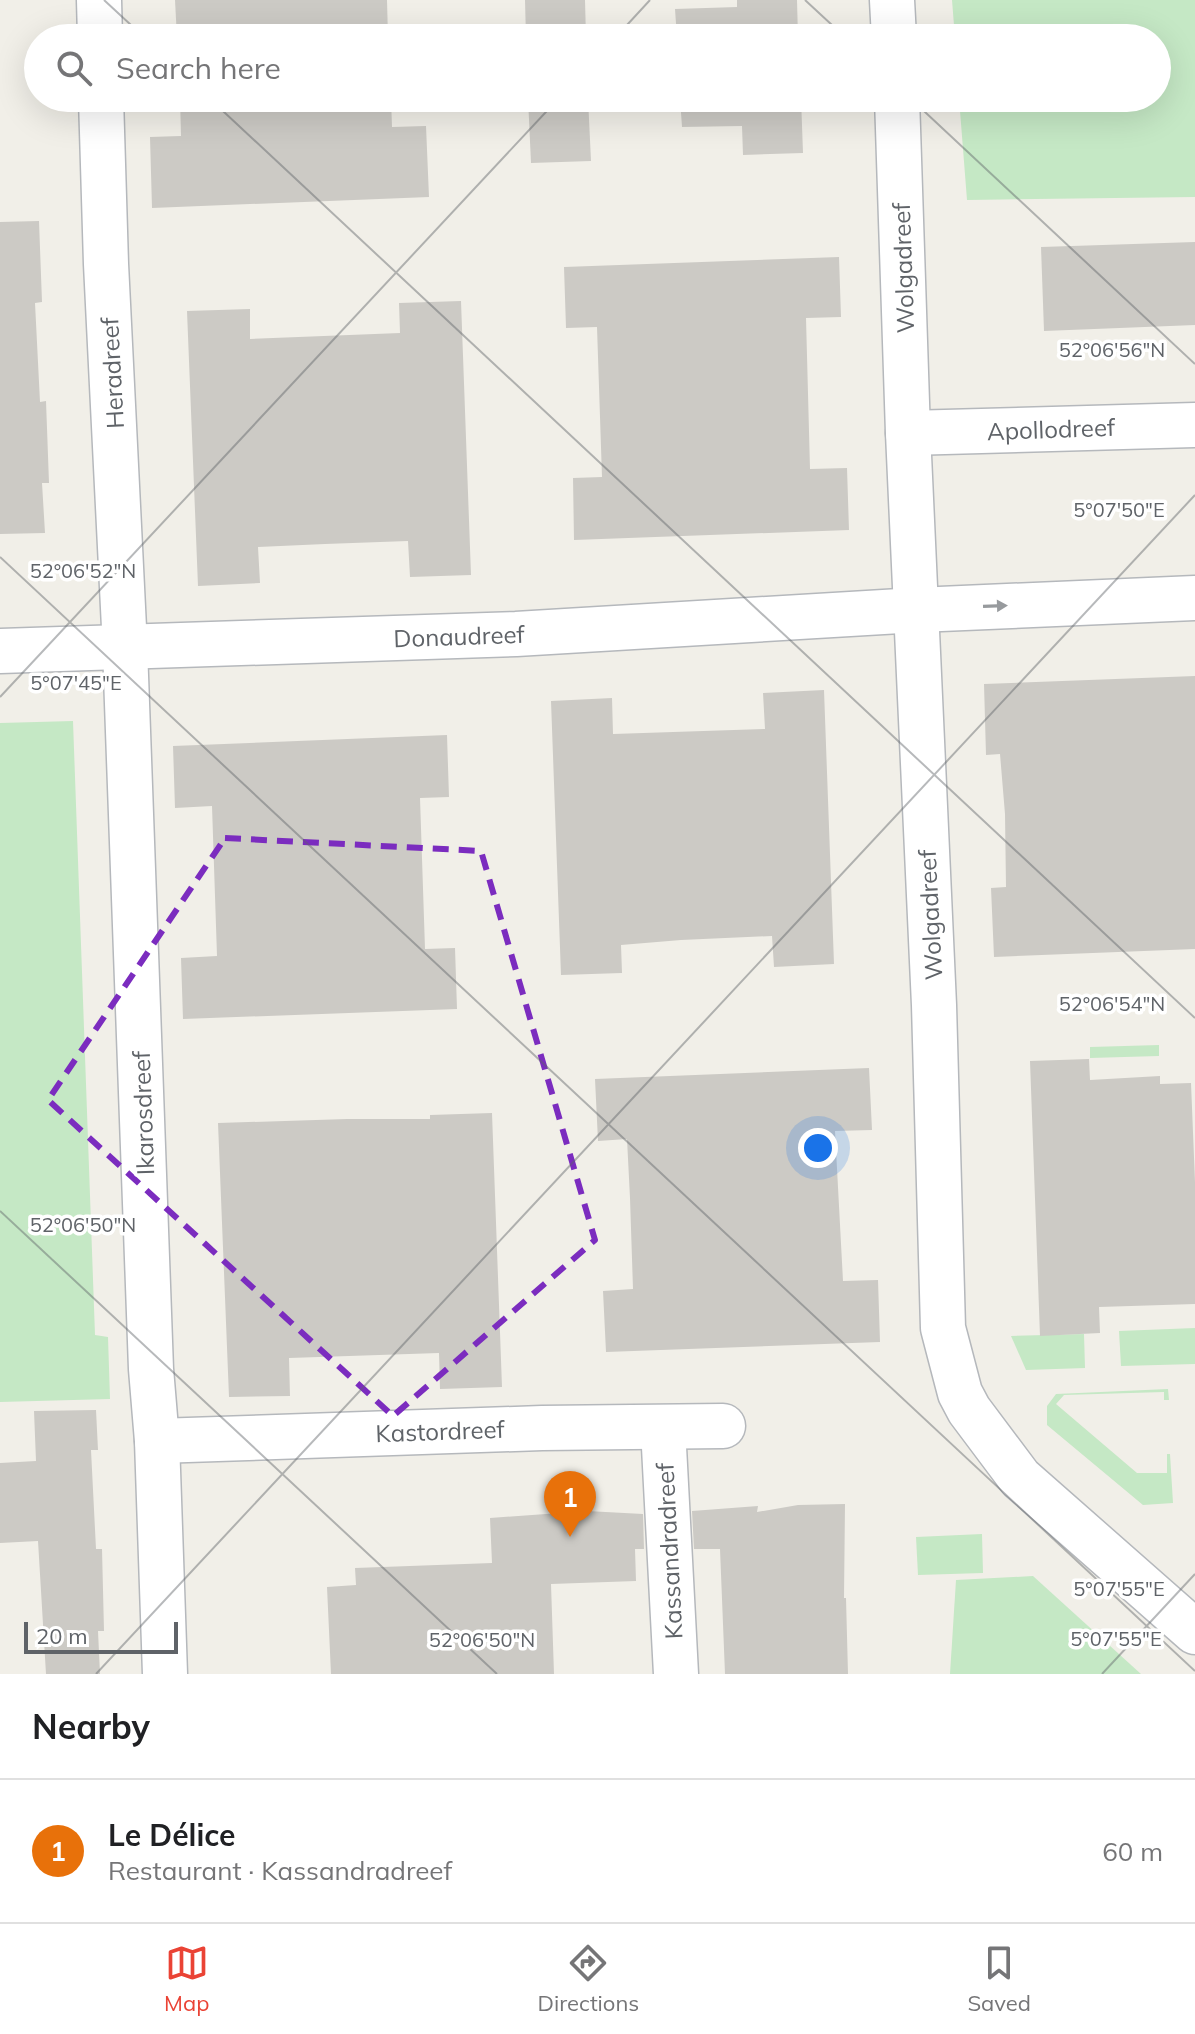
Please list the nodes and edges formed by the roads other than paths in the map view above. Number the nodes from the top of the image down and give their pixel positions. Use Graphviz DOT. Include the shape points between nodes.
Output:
graph roads {
  1 [pos="99,0"];
  2 [pos="892,0"];
  3 [pos="100,24"];
  4 [pos="893,24"];
  5 [pos="101,112"];
  6 [pos="897,112"];
  7 [pos="1195,425"];
  8 [pos="908,433"];
  9 [pos="1195,598"];
  10 [pos="917,610"];
  11 [pos="125,648"];
  12 [pos="0,651"];
  13 [pos="723,1426"];
  14 [pos="663,1428"];
  15 [pos="157,1441"];
  16 [pos="1195,1632"];
  17 [pos="165,1674"];
  18 [pos="676,1674"];
  1 -- 3 [label="street"];
  2 -- 4 [label="street"];
  5 -- 11 [label="street, Heradreef"];
  6 -- 8 [label="street, Wolgadreef"];
  7 -- 8 [label="street, Apollodreef"];
  8 -- 10 [label="street, Wolgadreef"];
  10 -- 9 [label="street, one-way"];
  10 -- 11 [label="street, Donaudreef" via="516,634"];
  10 -- 16 [label="street, Wolgadreef" via="943,1328 960,1393 1020,1478"];
  11 -- 12 [label="street, Donaudreef"];
  11 -- 15 [label="street, Ikarosdreef"];
  13 -- 14 [label="street, Kastordreef"];
  14 -- 15 [label="street, Kastordreef"];
  14 -- 18 [label="street, Kassandradreef"];
  15 -- 17 [label="street, Ikarosdreef"];
}
